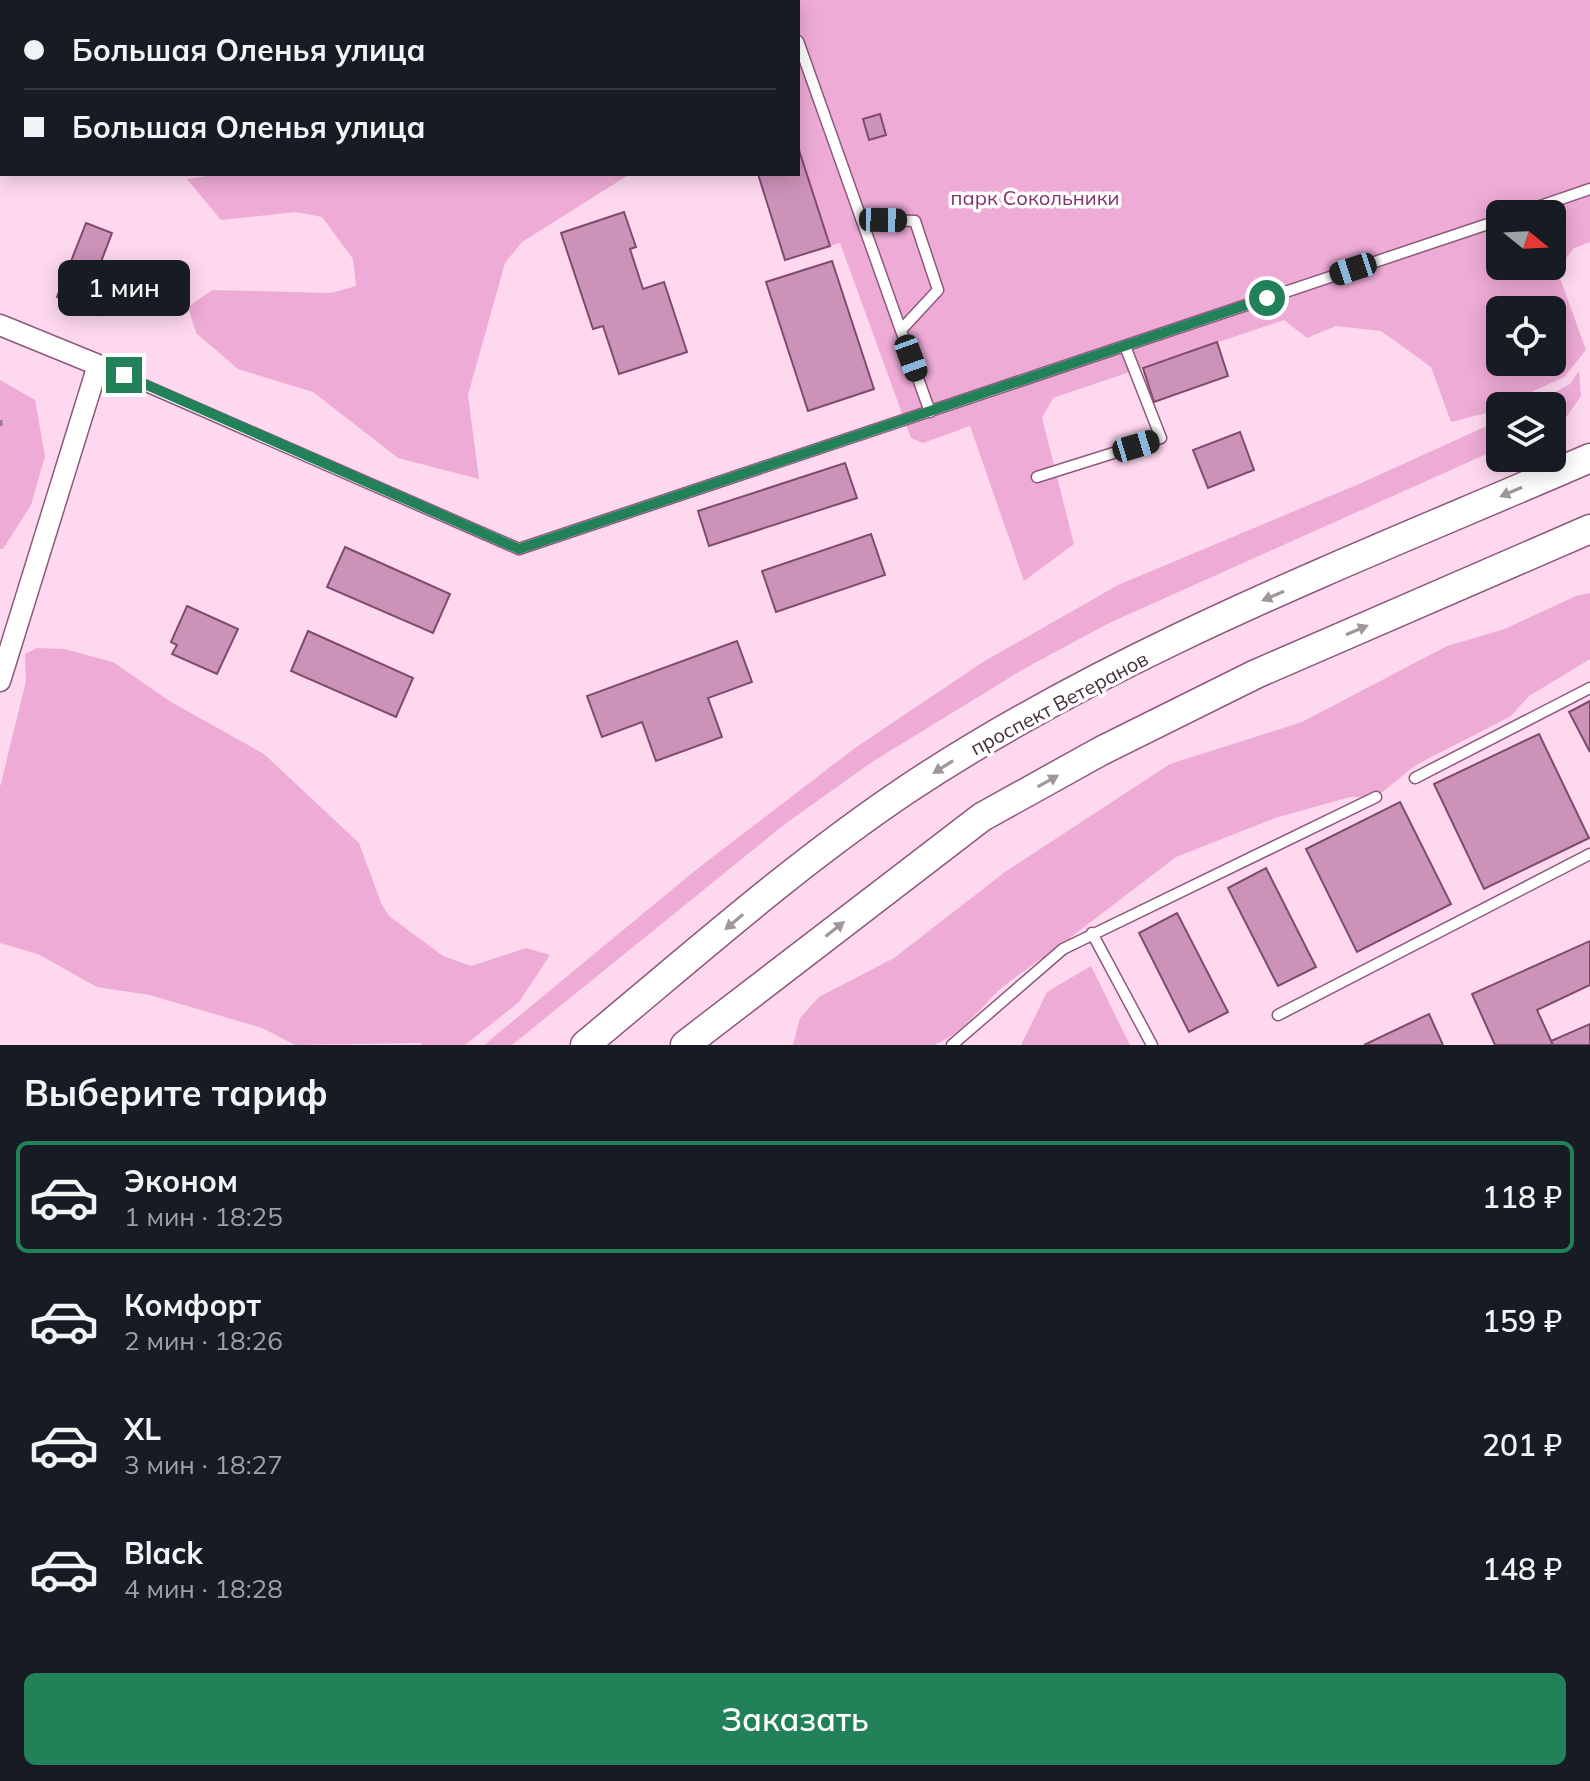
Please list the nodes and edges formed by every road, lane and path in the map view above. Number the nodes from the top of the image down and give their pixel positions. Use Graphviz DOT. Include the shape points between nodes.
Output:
graph roads {
  1 [pos="800,47"];
  2 [pos="1590,189"];
  3 [pos="1558,200"];
  4 [pos="861,219"];
  5 [pos="1486,225"];
  6 [pos="0,325"];
  7 [pos="901,330"];
  8 [pos="1125,346"];
  9 [pos="98,365"];
  10 [pos="930,412"];
  11 [pos="1586,456"];
  12 [pos="1037,477"];
  13 [pos="1590,529"];
  14 [pos="0,681"];
  15 [pos="1590,688"];
  16 [pos="1415,778"];
  17 [pos="1376,797"];
  18 [pos="1590,854"];
  19 [pos="1092,933"];
  20 [pos="1278,1015"];
  21 [pos="697,1042"];
  22 [pos="585,1045"];
  23 [pos="952,1045"];
  24 [pos="1152,1045"];
  1 -- 4 [label="lane"];
  2 -- 3 [label="lane"];
  4 -- 7 [label="lane"];
  4 -- 7 [label="lane" via="915,221 938,290"];
  5 -- 8 [label="lane"];
  6 -- 9 [label="street"];
  7 -- 10 [label="lane"];
  8 -- 10 [label="lane"];
  8 -- 12 [label="lane" via="1161,438"];
  9 -- 10 [label="lane" via="519,549"];
  9 -- 14 [label="street"];
  11 -- 22 [label="main road, проспект Ветеранов, one-way" via="1206,625 1022,718 906,790 785,880"];
  21 -- 13 [label="main road, one-way" via="982,817 1256,674"];
  15 -- 16 [label="lane"];
  17 -- 19 [label="lane"];
  18 -- 20 [label="lane"];
  19 -- 23 [label="lane" via="1063,949"];
  19 -- 24 [label="lane"];
}
